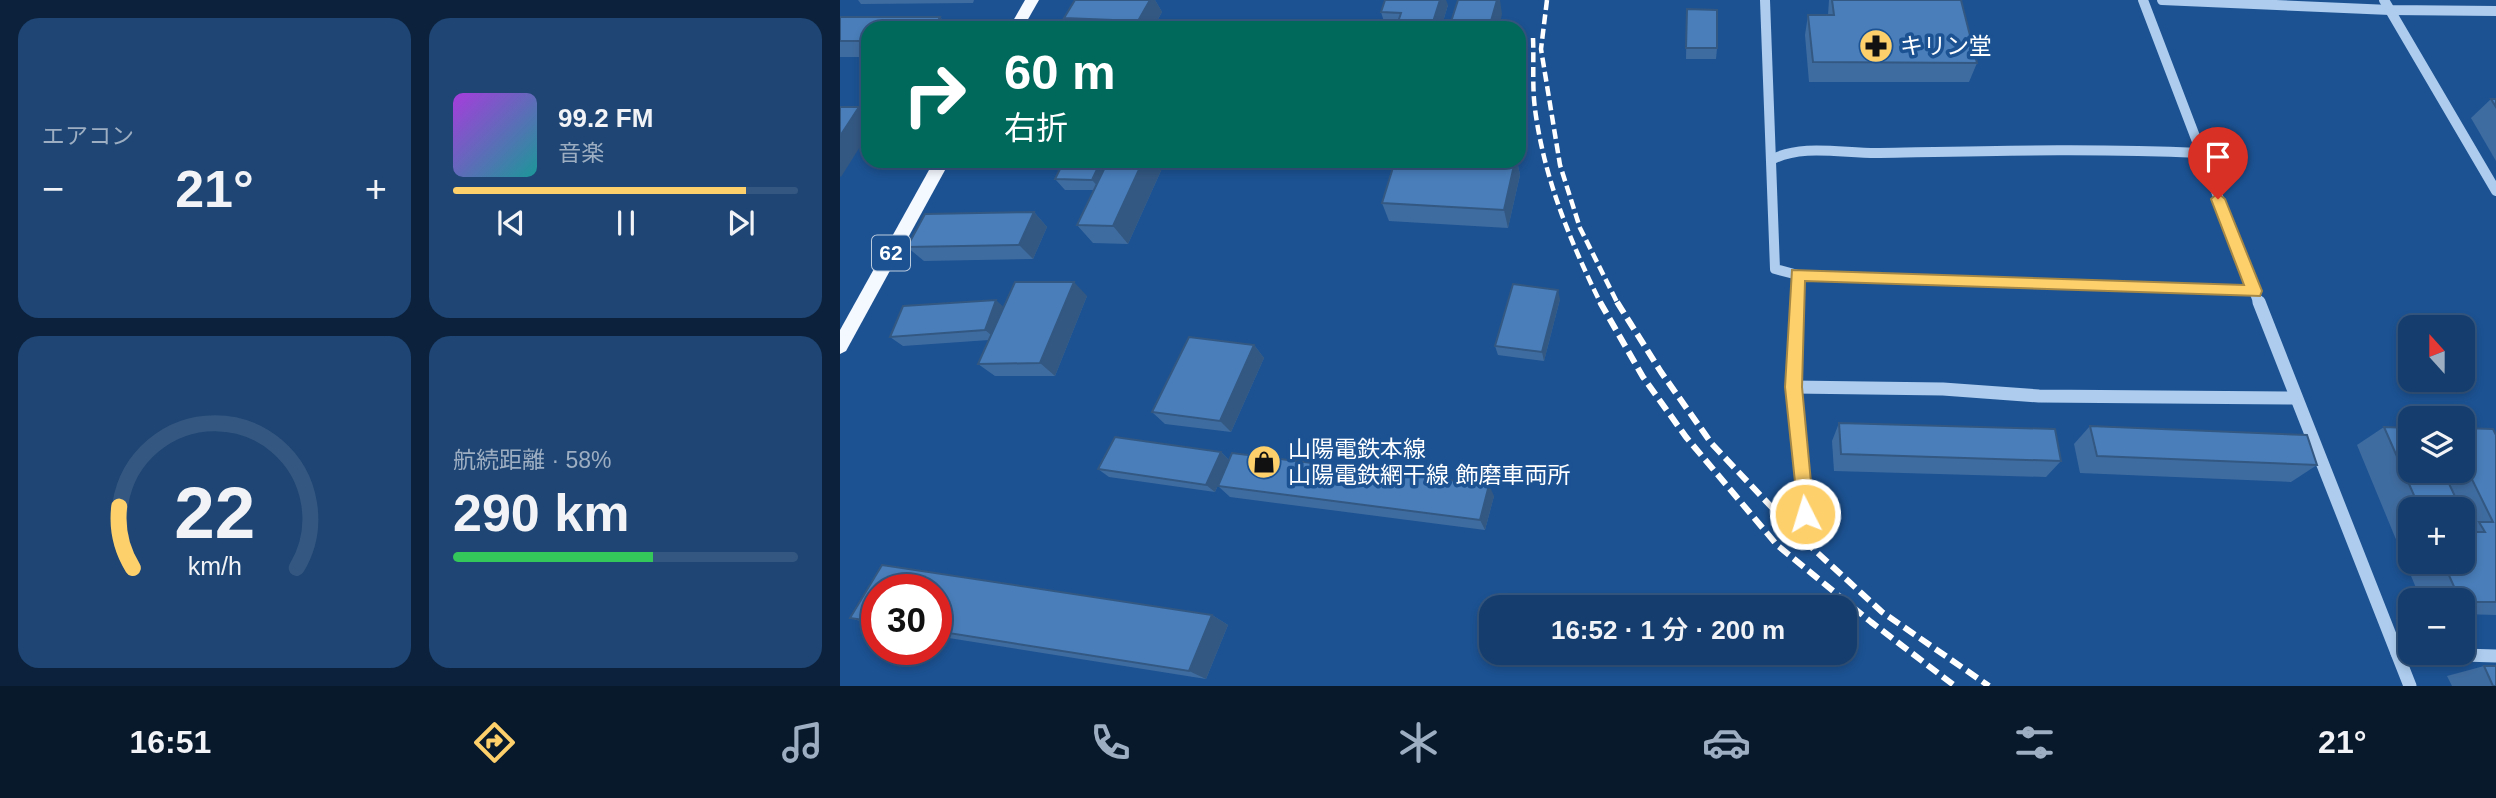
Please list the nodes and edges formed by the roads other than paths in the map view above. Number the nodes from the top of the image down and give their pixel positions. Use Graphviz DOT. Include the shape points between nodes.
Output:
graph roads {
  1 [pos="1032,0"];
  2 [pos="1765,0"];
  3 [pos="2143,0"];
  4 [pos="2162,0"];
  5 [pos="2384,0"];
  6 [pos="2390,10"];
  7 [pos="2496,11"];
  8 [pos="1020,21"];
  9 [pos="2200,153"];
  10 [pos="1771,160"];
  11 [pos="938,168"];
  12 [pos="2496,191"];
  13 [pos="1798,275"];
  14 [pos="2254,291"];
  15 [pos="840,346"];
  16 [pos="1793,387"];
  17 [pos="2297,398"];
  18 [pos="1805,514"];
  19 [pos="2397,653"];
  20 [pos="2496,656"];
  21 [pos="2410,686"];
  1 -- 8 [label="main road"];
  2 -- 10 [label="street"];
  3 -- 9 [label="street"];
  4 -- 6 [label="street"];
  5 -- 6 [label="street"];
  6 -- 7 [label="street"];
  6 -- 12 [label="street"];
  9 -- 10 [label="street" via="1787,150"];
  9 -- 14 [label="street"];
  10 -- 13 [label="street" via="1775,269"];
  11 -- 15 [label="main road, 62"];
  13 -- 14 [label="street"];
  13 -- 16 [label="street"];
  14 -- 17 [label="street"];
  16 -- 17 [label="street" via="2039,396"];
  16 -- 18 [label="street"];
  17 -- 19 [label="street"];
  19 -- 20 [label="street"];
  19 -- 21 [label="street"];
}
